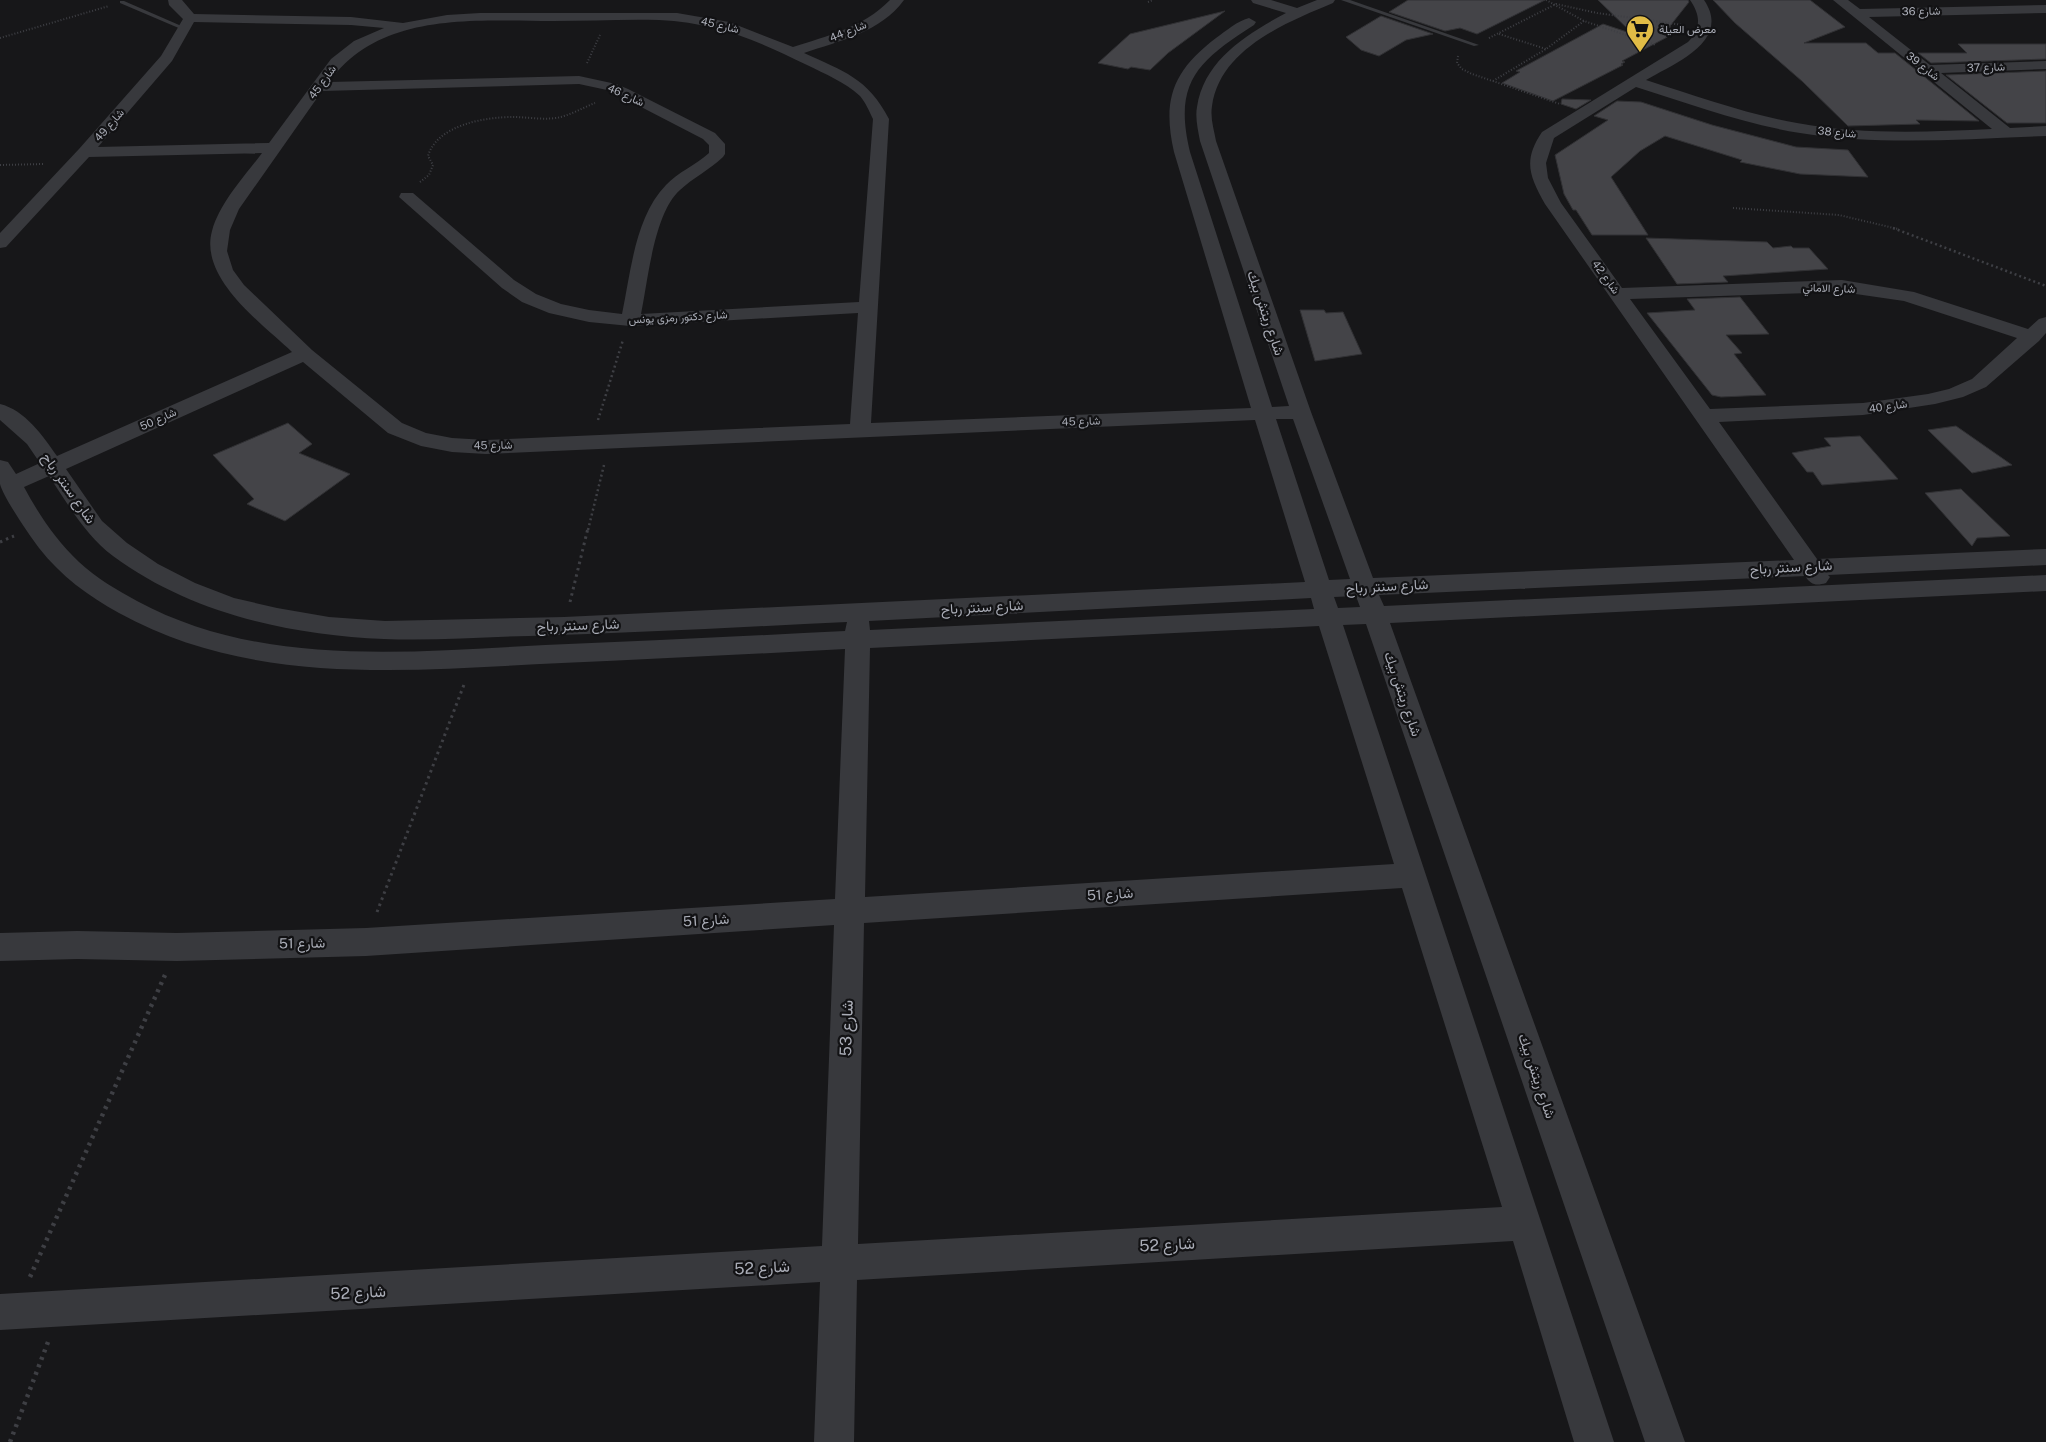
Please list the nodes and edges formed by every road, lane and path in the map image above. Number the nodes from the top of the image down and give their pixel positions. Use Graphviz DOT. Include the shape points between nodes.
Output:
graph roads {
  1 [pos="175,0"];
  2 [pos="897,0"];
  3 [pos="1153,0"];
  4 [pos="1344,0"];
  5 [pos="1546,0"];
  6 [pos="1698,0"];
  7 [pos="1840,0"];
  8 [pos="122,2"];
  9 [pos="1148,2"];
  10 [pos="1294,4"];
  11 [pos="1556,4"];
  12 [pos="2046,9"];
  13 [pos="1856,13"];
  14 [pos="608,16"];
  15 [pos="1584,21"];
  16 [pos="187,23"];
  17 [pos="406,26"];
  18 [pos="1706,28"];
  19 [pos="1498,33"];
  20 [pos="0,38"];
  21 [pos="1476,45"];
  22 [pos="1546,49"];
  23 [pos="792,52"];
  24 [pos="1681,52"];
  25 [pos="2046,65"];
  26 [pos="1926,69"];
  27 [pos="579,80"];
  28 [pos="1493,81"];
  29 [pos="1634,82"];
  30 [pos="318,87"];
  31 [pos="623,92"];
  32 [pos="1584,113"];
  33 [pos="2046,131"];
  34 [pos="2006,132"];
  35 [pos="274,148"];
  36 [pos="80,158"];
  37 [pos="0,166"];
  38 [pos="407,197"];
  39 [pos="1733,208"];
  40 [pos="0,243"];
  41 [pos="2046,286"];
  42 [pos="1618,294"];
  43 [pos="868,307"];
  44 [pos="630,320"];
  45 [pos="2039,330"];
  46 [pos="305,354"];
  47 [pos="0,410"];
  48 [pos="1301,412"];
  49 [pos="1263,414"];
  50 [pos="1705,416"];
  51 [pos="860,430"];
  52 [pos="591,440"];
  53 [pos="610,440"];
  54 [pos="54,466"];
  55 [pos="6,475"];
  56 [pos="2046,557"];
  57 [pos="1811,566"];
  58 [pos="2046,583"];
  59 [pos="1365,587"];
  60 [pos="1320,590"];
  61 [pos="1830,594"];
  62 [pos="1376,616"];
  63 [pos="1329,618"];
  64 [pos="564,626"];
  65 [pos="858,626"];
  66 [pos="474,658"];
  67 [pos="1412,875"];
  68 [pos="849,911"];
  69 [pos="366,942"];
  70 [pos="177,947"];
  71 [pos="0,948"];
  72 [pos="1525,1223"];
  73 [pos="839,1263"];
  74 [pos="61,1309"];
  75 [pos="7,1312"];
  76 [pos="10,1442"];
  77 [pos="834,1442"];
  78 [pos="1594,1442"];
  79 [pos="1664,1442"];
  1 -- 16 [label="street"];
  2 -- 23 [label="street, شارع 44" via="878,18 858,28"];
  3 -- 9 [label="path"];
  4 -- 21 [label="lane"];
  5 -- 11 [label="path"];
  6 -- 18 [label="street" via="1707,18"];
  7 -- 13 [label="street, شارع 39"];
  8 -- 16 [label="lane"];
  8 -- 20 [label="path"];
  10 -- 48 [label="street, شارع ريتش بيك" via="1229,58 1217,73 1204,105 1204,123 1213,160"];
  10 -- 49 [label="street, شارع ريتش بيك" via="1244,26 1207,51 1191,69 1180,89 1176,111 1182,152"];
  11 -- 15 [label="path"];
  11 -- 18 [label="path" via="1596,13"];
  11 -- 19 [label="path"];
  12 -- 13 [label="street, شارع 36"];
  13 -- 26 [label="street, شارع 39"];
  14 -- 17 [label="street, شارع 45" via="452,18"];
  14 -- 23 [label="street, شارع 45" via="709,21 737,28"];
  14 -- 27 [label="path"];
  15 -- 22 [label="path"];
  15 -- 24 [label="path"];
  16 -- 17 [label="street" via="352,21"];
  16 -- 36 [label="street, شارع 49" via="174,50"];
  17 -- 30 [label="street, شارع 45" via="376,36 347,52"];
  18 -- 24 [label="street, شارع 42" via="1702,37"];
  19 -- 21 [label="path"];
  19 -- 22 [label="path"];
  21 -- 28 [label="path" via="1457,57 1457,63 1462,69"];
  22 -- 28 [label="path"];
  23 -- 43 [label="street, شارع 45" via="859,87 873,102 881,118"];
  24 -- 29 [label="street, شارع 42"];
  25 -- 26 [label="street, شارع 37"];
  26 -- 34 [label="street, شارع 39"];
  27 -- 30 [label="street, شارع 46"];
  27 -- 31 [label="street, شارع 46"];
  28 -- 32 [label="path"];
  29 -- 32 [label="street, شارع 42"];
  29 -- 34 [label="street, شارع 38" via="1758,120 1801,128 1888,136"];
  30 -- 35 [label="street, شارع 45"];
  31 -- 38 [label="path" via="558,118 487,119 445,134 432,145 428,156 433,165 429,175"];
  31 -- 44 [label="street, شارع 46" via="709,136 716,144 716,154 673,187 658,204 651,222"];
  32 -- 42 [label="street, شارع 42" via="1548,135 1539,150 1536,167 1553,204"];
  33 -- 34 [label="street, شارع 38"];
  35 -- 36 [label="street"];
  35 -- 46 [label="street, شارع 45" via="231,209 221,230 218,251 224,270 237,289"];
  36 -- 37 [label="path"];
  36 -- 40 [label="street, شارع 49"];
  38 -- 44 [label="street, شارع دكتور رمزى يونس" via="508,284 529,298 556,309"];
  39 -- 41 [label="path" via="1839,215 1872,222"];
  42 -- 45 [label="street, شارع الاماني" via="1812,286 1858,288 1916,298"];
  42 -- 50 [label="street, شارع 42"];
  43 -- 44 [label="street, شارع دكتور رمزى يونس"];
  43 -- 51 [label="street, شارع 45"];
  44 -- 52 [label="path"];
  45 -- 50 [label="street, شارع 40" via="1979,383 1956,393 1863,410"];
  46 -- 52 [label="street, شارع 45" via="396,428 421,439 486,447"];
  46 -- 54 [label="street, شارع 50"];
  47 -- 54 [label="street, شارع سنتر رباح" via="34,438"];
  48 -- 49 [label="street, شارع 45"];
  48 -- 59 [label="street, شارع ريتش بيك"];
  49 -- 51 [label="street, شارع 45"];
  49 -- 60 [label="street, شارع ريتش بيك"];
  50 -- 57 [label="street, شارع 42"];
  51 -- 53 [label="street, شارع 45"];
  52 -- 53 [label="street, شارع 45"];
  53 -- 64 [label="path"];
  54 -- 55 [label="street, شارع 50"];
  54 -- 64 [label="street, شارع سنتر رباح" via="94,526 119,549 187,589 229,605 329,626 385,630"];
  55 -- 66 [label="street, شارع سنتر رباح" via="35,526 67,564 136,614 182,634 236,649 296,658 362,662"];
  56 -- 57 [label="street, شارع سنتر رباح"];
  57 -- 59 [label="street, شارع سنتر رباح"];
  57 -- 61 [label="street, شارع 42"];
  58 -- 61 [label="street, شارع سنتر رباح"];
  59 -- 60 [label="street, شارع سنتر رباح"];
  59 -- 62 [label="street, شارع ريتش بيك"];
  60 -- 63 [label="street, شارع ريتش بيك"];
  60 -- 65 [label="street, شارع سنتر رباح"];
  61 -- 62 [label="street, شارع سنتر رباح"];
  62 -- 63 [label="street, شارع سنتر رباح"];
  62 -- 79 [label="street, شارع ريتش بيك"];
  63 -- 65 [label="street, شارع سنتر رباح"];
  63 -- 67 [label="street, شارع ريتش بيك"];
  64 -- 65 [label="street, شارع سنتر رباح"];
  65 -- 66 [label="street, شارع سنتر رباح"];
  65 -- 68 [label="street, شارع 53"];
  66 -- 69 [label="path"];
  67 -- 68 [label="street, شارع 51"];
  67 -- 72 [label="street, شارع ريتش بيك"];
  68 -- 69 [label="street, شارع 51"];
  68 -- 73 [label="street, شارع 53"];
  69 -- 70 [label="street, شارع 51"];
  70 -- 71 [label="street, شارع 51" via="77,945"];
  70 -- 75 [label="path"];
  72 -- 73 [label="street, شارع 52"];
  72 -- 78 [label="street, شارع ريتش بيك"];
  73 -- 74 [label="street, شارع 52"];
  73 -- 77 [label="street, شارع 53"];
  74 -- 75 [label="street, شارع 52"];
  74 -- 76 [label="path"];
}
